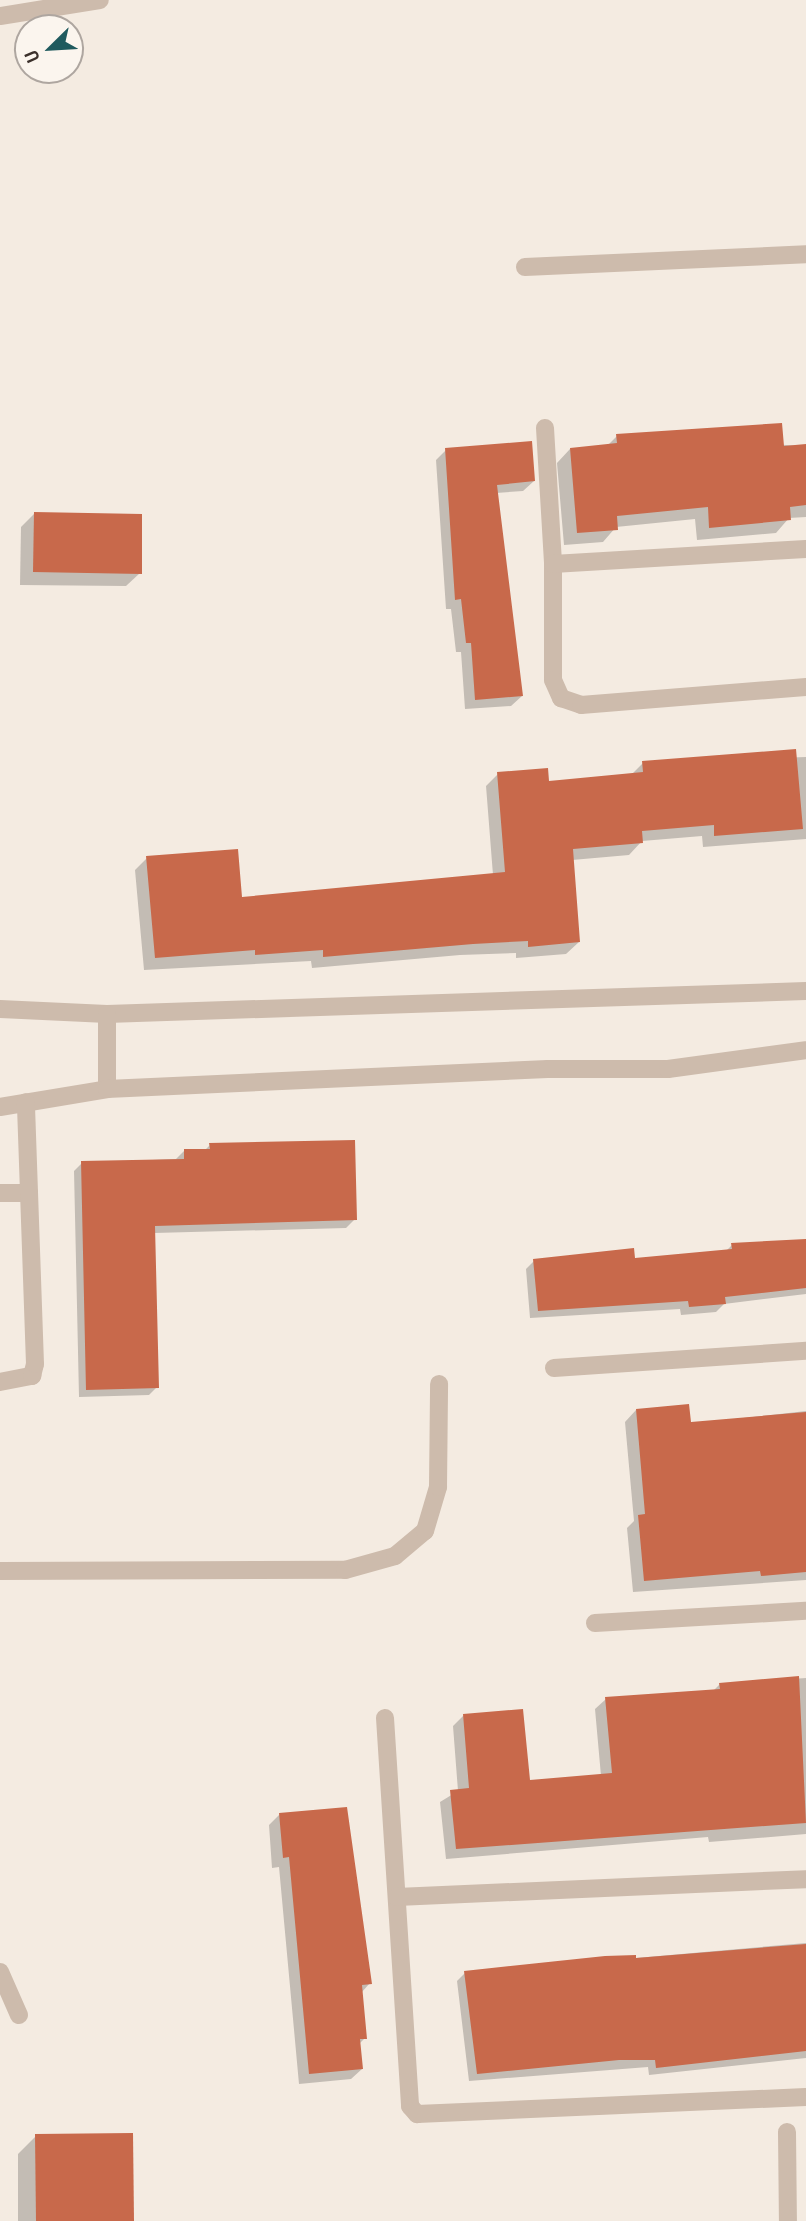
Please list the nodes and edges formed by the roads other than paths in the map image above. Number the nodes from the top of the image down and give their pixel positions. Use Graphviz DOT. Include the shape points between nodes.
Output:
graph roads {
  1 [pos="100,0"];
  2 [pos="0,16"];
  3 [pos="806,254"];
  4 [pos="524,267"];
  5 [pos="545,428"];
  6 [pos="806,549"];
  7 [pos="553,564"];
  8 [pos="806,687"];
  9 [pos="806,991"];
  10 [pos="0,1009"];
  11 [pos="107,1014"];
  12 [pos="806,1050"];
  13 [pos="107,1090"];
  14 [pos="26,1102"];
  15 [pos="0,1107"];
  16 [pos="0,1193"];
  17 [pos="29,1193"];
  18 [pos="806,1350"];
  19 [pos="554,1368"];
  20 [pos="0,1382"];
  21 [pos="439,1384"];
  22 [pos="0,1571"];
  23 [pos="806,1611"];
  24 [pos="595,1623"];
  25 [pos="385,1718"];
  26 [pos="806,1879"];
  27 [pos="397,1897"];
  28 [pos="0,1972"];
  29 [pos="19,2015"];
  30 [pos="806,2097"];
  31 [pos="787,2132"];
  32 [pos="788,2221"];
  1 -- 2 [label="street"];
  3 -- 4 [label="street"];
  5 -- 7 [label="street"];
  6 -- 7 [label="street"];
  7 -- 8 [label="street" via="553,680 561,698 581,705"];
  9 -- 11 [label="street"];
  10 -- 11 [label="street"];
  11 -- 13 [label="street"];
  12 -- 13 [label="street" via="668,1069 548,1069"];
  13 -- 14 [label="street"];
  14 -- 15 [label="street"];
  14 -- 17 [label="street"];
  16 -- 17 [label="street"];
  17 -- 20 [label="street" via="35,1364 32,1376"];
  18 -- 19 [label="street"];
  21 -- 22 [label="street" via="438,1487 425,1531 395,1556 345,1570"];
  23 -- 24 [label="street"];
  25 -- 27 [label="street"];
  26 -- 27 [label="street"];
  27 -- 30 [label="street" via="410,2106 417,2114"];
  28 -- 29 [label="street"];
  31 -- 32 [label="street"];
}
